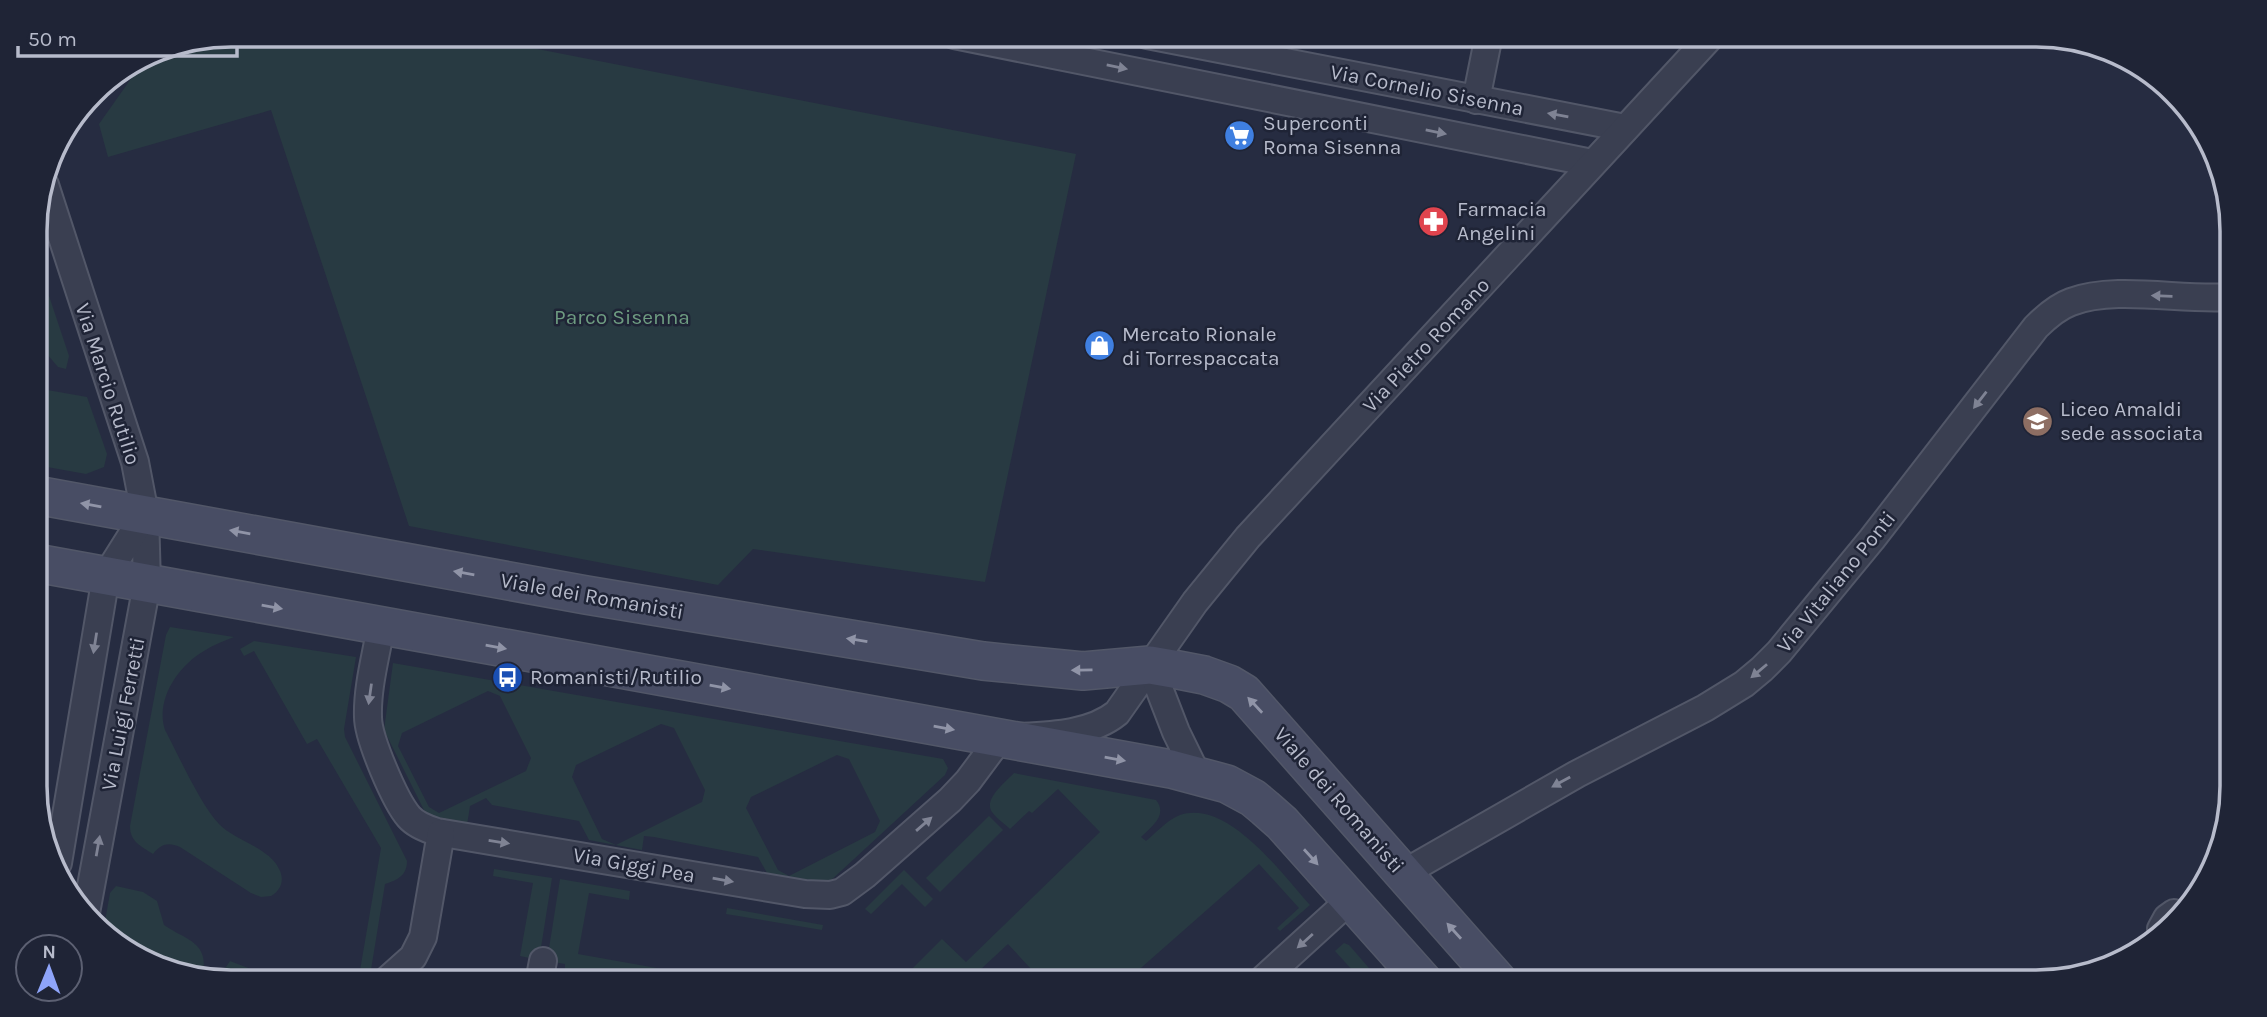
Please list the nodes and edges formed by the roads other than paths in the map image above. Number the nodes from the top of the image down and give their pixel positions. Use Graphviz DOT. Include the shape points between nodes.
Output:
graph roads {
  1 [pos="1014,47"];
  2 [pos="1208,47"];
  3 [pos="1487,47"];
  4 [pos="1701,47"];
  5 [pos="1476,100"];
  6 [pos="1625,128"];
  7 [pos="1592,163"];
  8 [pos="50,203"];
  9 [pos="2220,297"];
  10 [pos="48,497"];
  11 [pos="145,514"];
  12 [pos="47,565"];
  13 [pos="106,576"];
  14 [pos="147,584"];
  15 [pos="381,626"];
  16 [pos="1150,665"];
  17 [pos="1000,738"];
  18 [pos="1197,775"];
  19 [pos="441,833"];
  20 [pos="60,852"];
  21 [pos="1404,873"];
  22 [pos="1350,900"];
  23 [pos="88,902"];
  24 [pos="1274,969"];
  25 [pos="1413,969"];
  26 [pos="1488,969"];
  27 [pos="399,970"];
  1 -- 7 [label="street, Via Cornelio Sisenna, one-way"];
  2 -- 5 [label="street, Via Cornelio Sisenna"];
  3 -- 5 [label="street"];
  4 -- 6 [label="street, Via Pietro Romano"];
  6 -- 5 [label="street, Via Cornelio Sisenna, one-way"];
  6 -- 7 [label="street, Via Pietro Romano"];
  7 -- 16 [label="street, Via Pietro Romano" via="1248,537"];
  8 -- 11 [label="street, Via Marcio Rutilio" via="135,462"];
  9 -- 21 [label="street, Via Vitaliano Ponti, one-way" via="2107,295 2073,301 2052,312 1762,669 1704,708 1567,779"];
  11 -- 10 [label="street, Viale dei Romanisti, one-way"];
  11 -- 13 [label="street"];
  11 -- 14 [label="street, Via Luigi Ferretti"];
  16 -- 11 [label="street, Viale dei Romanisti, one-way" via="1083,671 984,661 572,593"];
  12 -- 13 [label="street"];
  13 -- 14 [label="street"];
  13 -- 20 [label="street, Via Luigi Ferretti, one-way"];
  14 -- 15 [label="street, one-way"];
  23 -- 14 [label="street, Via Luigi Ferretti, one-way"];
  15 -- 17 [label="street, one-way"];
  15 -- 19 [label="street, Via Giggi Pea, one-way" via="369,699 372,738 408,816"];
  16 -- 17 [label="street" via="1122,708 1103,723"];
  16 -- 18 [label="street"];
  21 -- 16 [label="street, Viale dei Romanisti, one-way" via="1244,693 1203,675"];
  17 -- 18 [label="street, one-way"];
  19 -- 17 [label="street, Via Giggi Pea, one-way" via="830,895 865,875 950,800"];
  18 -- 22 [label="street, one-way" via="1239,789 1265,808"];
  19 -- 27 [label="street" via="423,937 413,957"];
  26 -- 21 [label="street, Viale dei Romanisti, one-way"];
  22 -- 24 [label="street, one-way"];
  22 -- 25 [label="street"];
}
